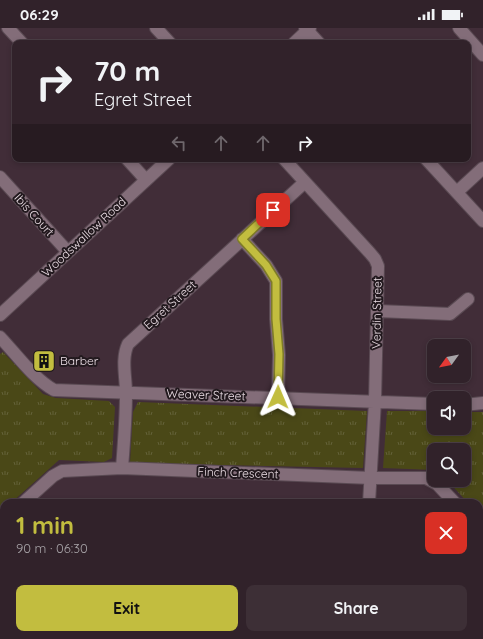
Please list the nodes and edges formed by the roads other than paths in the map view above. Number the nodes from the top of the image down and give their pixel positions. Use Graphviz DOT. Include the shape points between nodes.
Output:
graph roads {
  1 [pos="8,28"];
  2 [pos="156,28"];
  3 [pos="459,28"];
  4 [pos="308,29"];
  5 [pos="19,40"];
  6 [pos="167,40"];
  7 [pos="297,40"];
  8 [pos="317,40"];
  9 [pos="470,40"];
  10 [pos="471,42"];
  11 [pos="483,55"];
  12 [pos="130,162"];
  13 [pos="166,162"];
  14 [pos="287,162"];
  15 [pos="429,162"];
  16 [pos="483,168"];
  17 [pos="0,177"];
  18 [pos="146,180"];
  19 [pos="305,182"];
  20 [pos="456,192"];
  21 [pos="483,221"];
  22 [pos="242,239"];
  23 [pos="68,252"];
  24 [pos="468,299"];
  25 [pos="378,311"];
  26 [pos="0,315"];
  27 [pos="0,337"];
  28 [pos="126,393"];
  29 [pos="278,397"];
  30 [pos="375,401"];
  31 [pos="483,403"];
  32 [pos="427,404"];
  33 [pos="471,404"];
  34 [pos="122,468"];
  35 [pos="371,478"];
  36 [pos="27,499"];
  37 [pos="369,499"];
  38 [pos="451,499"];
  1 -- 5 [label="street"];
  2 -- 6 [label="street"];
  3 -- 9 [label="street"];
  4 -- 7 [label="street"];
  4 -- 8 [label="street"];
  10 -- 11 [label="street"];
  12 -- 18 [label="street"];
  13 -- 18 [label="street, Woodswallow Road"];
  14 -- 19 [label="street, Verdin Street"];
  15 -- 20 [label="street"];
  16 -- 20 [label="street"];
  17 -- 23 [label="street, Ibis Court"];
  18 -- 23 [label="street, Woodswallow Road"];
  19 -- 22 [label="street, Egret Street"];
  19 -- 25 [label="street, Verdin Street" via="375,260 378,266"];
  20 -- 21 [label="street"];
  22 -- 28 [label="street, Egret Street" via="128,344 124,359"];
  22 -- 29 [label="street" via="266,265 276,281"];
  23 -- 26 [label="street, Woodswallow Road"];
  24 -- 25 [label="street" via="450,314"];
  25 -- 30 [label="street, Verdin Street"];
  27 -- 28 [label="street, Weaver Street" via="37,378 54,390"];
  28 -- 29 [label="street, Weaver Street"];
  28 -- 34 [label="street, Egret Street"];
  29 -- 30 [label="street, Weaver Street"];
  30 -- 32 [label="street, Weaver Street"];
  30 -- 35 [label="street, Verdin Street"];
  31 -- 33 [label="street"];
  34 -- 35 [label="street, Finch Crescent"];
  34 -- 36 [label="street, Finch Crescent" via="62,471"];
  35 -- 37 [label="street, Verdin Street"];
  35 -- 38 [label="street, Finch Crescent" via="426,478 437,484"];
}
